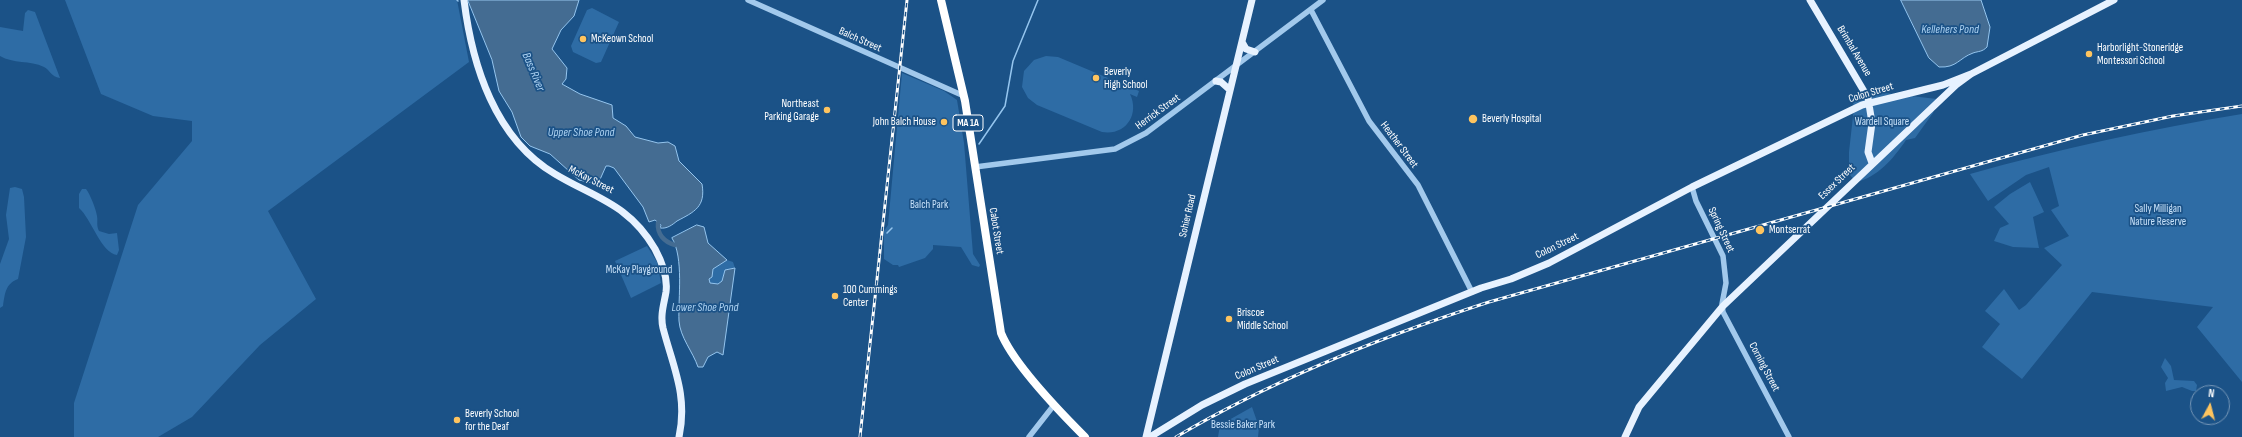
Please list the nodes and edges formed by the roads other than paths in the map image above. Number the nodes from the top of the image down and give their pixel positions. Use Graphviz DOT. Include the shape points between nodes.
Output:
graph roads {
  1 [pos="464,0"];
  2 [pos="748,0"];
  3 [pos="941,0"];
  4 [pos="1252,0"];
  5 [pos="1323,0"];
  6 [pos="1810,0"];
  7 [pos="2114,0"];
  8 [pos="1311,10"];
  9 [pos="1242,42"];
  10 [pos="1255,52"];
  11 [pos="1236,67"];
  12 [pos="1971,74"];
  13 [pos="1216,81"];
  14 [pos="1932,88"];
  15 [pos="1230,90"];
  16 [pos="964,96"];
  17 [pos="1942,98"];
  18 [pos="1869,103"];
  19 [pos="1872,163"];
  20 [pos="975,167"];
  21 [pos="1692,187"];
  22 [pos="1472,292"];
  23 [pos="1723,306"];
  24 [pos="1054,405"];
  25 [pos="679,437"];
  26 [pos="1029,437"];
  27 [pos="1085,437"];
  28 [pos="1146,437"];
  29 [pos="1150,437"];
  30 [pos="1625,437"];
  31 [pos="1789,437"];
  1 -- 25 [label="main road, McKay Street" via="476,63 500,118 512,135 539,164 616,206 634,222 655,249 666,282 662,324 682,399"];
  2 -- 16 [label="street, Balch Street"];
  3 -- 16 [label="highway, Cabot Street / MA 1A"];
  4 -- 9 [label="main road, Sohier Road"];
  5 -- 8 [label="street, Herrick Street"];
  6 -- 18 [label="main road, Brimbal Avenue"];
  7 -- 12 [label="main road, Essex Street"];
  8 -- 10 [label="street, Herrick Street"];
  8 -- 22 [label="street, Heather Street" via="1369,121 1418,186"];
  9 -- 10 [label="main road" via="1246,49"];
  9 -- 11 [label="main road, Sohier Road"];
  10 -- 11 [label="street, Herrick Street"];
  11 -- 13 [label="street, Herrick Street"];
  11 -- 15 [label="main road, Sohier Road"];
  12 -- 14 [label="main road, Colon Street"];
  12 -- 17 [label="main road, Essex Street"];
  13 -- 15 [label="main road"];
  13 -- 20 [label="street, Herrick Street" via="1146,133 1115,149"];
  14 -- 17 [label="main road" via="1937,90"];
  14 -- 18 [label="main road, Colon Street"];
  15 -- 28 [label="main road, Sohier Road"];
  16 -- 20 [label="highway, Cabot Street / MA 1A"];
  17 -- 19 [label="main road, Essex Street"];
  18 -- 19 [label="main road, Brimbal Avenue" via="1872,123 1868,152"];
  18 -- 21 [label="main road, Colon Street"];
  19 -- 23 [label="main road, Essex Street"];
  20 -- 24 [label="highway, Cabot Street / MA 1A" via="1001,333 1010,350"];
  21 -- 22 [label="main road, Colon Street" via="1549,263"];
  21 -- 23 [label="street, Spring Street" via="1696,201 1723,256 1726,283"];
  22 -- 29 [label="main road, Colon Street" via="1245,384 1190,411"];
  23 -- 30 [label="main road, Essex Street" via="1638,407"];
  23 -- 31 [label="street, Corning Street" via="1727,320"];
  24 -- 26 [label="street"];
  24 -- 27 [label="highway, Cabot Street / MA 1A"];
}
